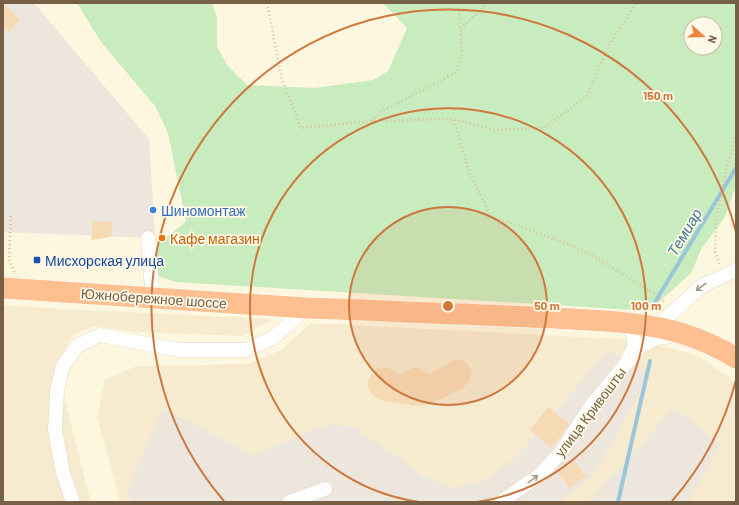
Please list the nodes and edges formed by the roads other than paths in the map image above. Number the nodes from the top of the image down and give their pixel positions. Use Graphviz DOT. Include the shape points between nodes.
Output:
graph roads {
  1 [pos="148,238"];
  2 [pos="736,270"];
  3 [pos="7,285"];
  4 [pos="152,289"];
  5 [pos="307,301"];
  6 [pos="619,322"];
  7 [pos="674,322"];
  8 [pos="736,351"];
  9 [pos="736,358"];
  10 [pos="621,370"];
  11 [pos="326,489"];
  12 [pos="73,502"];
  13 [pos="289,502"];
  14 [pos="501,502"];
  1 -- 4 [label="street"];
  2 -- 7 [label="street, one-way" via="703,285"];
  3 -- 4 [label="highway, Южнобережное шоссе" via="55,279"];
  3 -- 5 [label="highway, Южнобережное шоссе"];
  4 -- 5 [label="highway, Южнобережное шоссе"];
  5 -- 6 [label="highway, Южнобережное шоссе" via="342,309"];
  5 -- 7 [label="highway, Южнобережное шоссе" via="594,312"];
  5 -- 12 [label="street" via="273,338 245,350 179,350 100,335 77,346 63,366 56,391 55,429 63,472"];
  6 -- 7 [label="highway, Южнобережное шоссе"];
  6 -- 10 [label="street" via="633,332 634,348"];
  7 -- 8 [label="highway, Южнобережное шоссе" via="716,339"];
  7 -- 9 [label="highway, Южнобережное шоссе"];
  7 -- 10 [label="street, улица Кривошты" via="657,338 641,346"];
  14 -- 10 [label="street, улица Кривошты, one-way" via="541,474 562,451 590,407"];
  11 -- 13 [label="street"];
}
